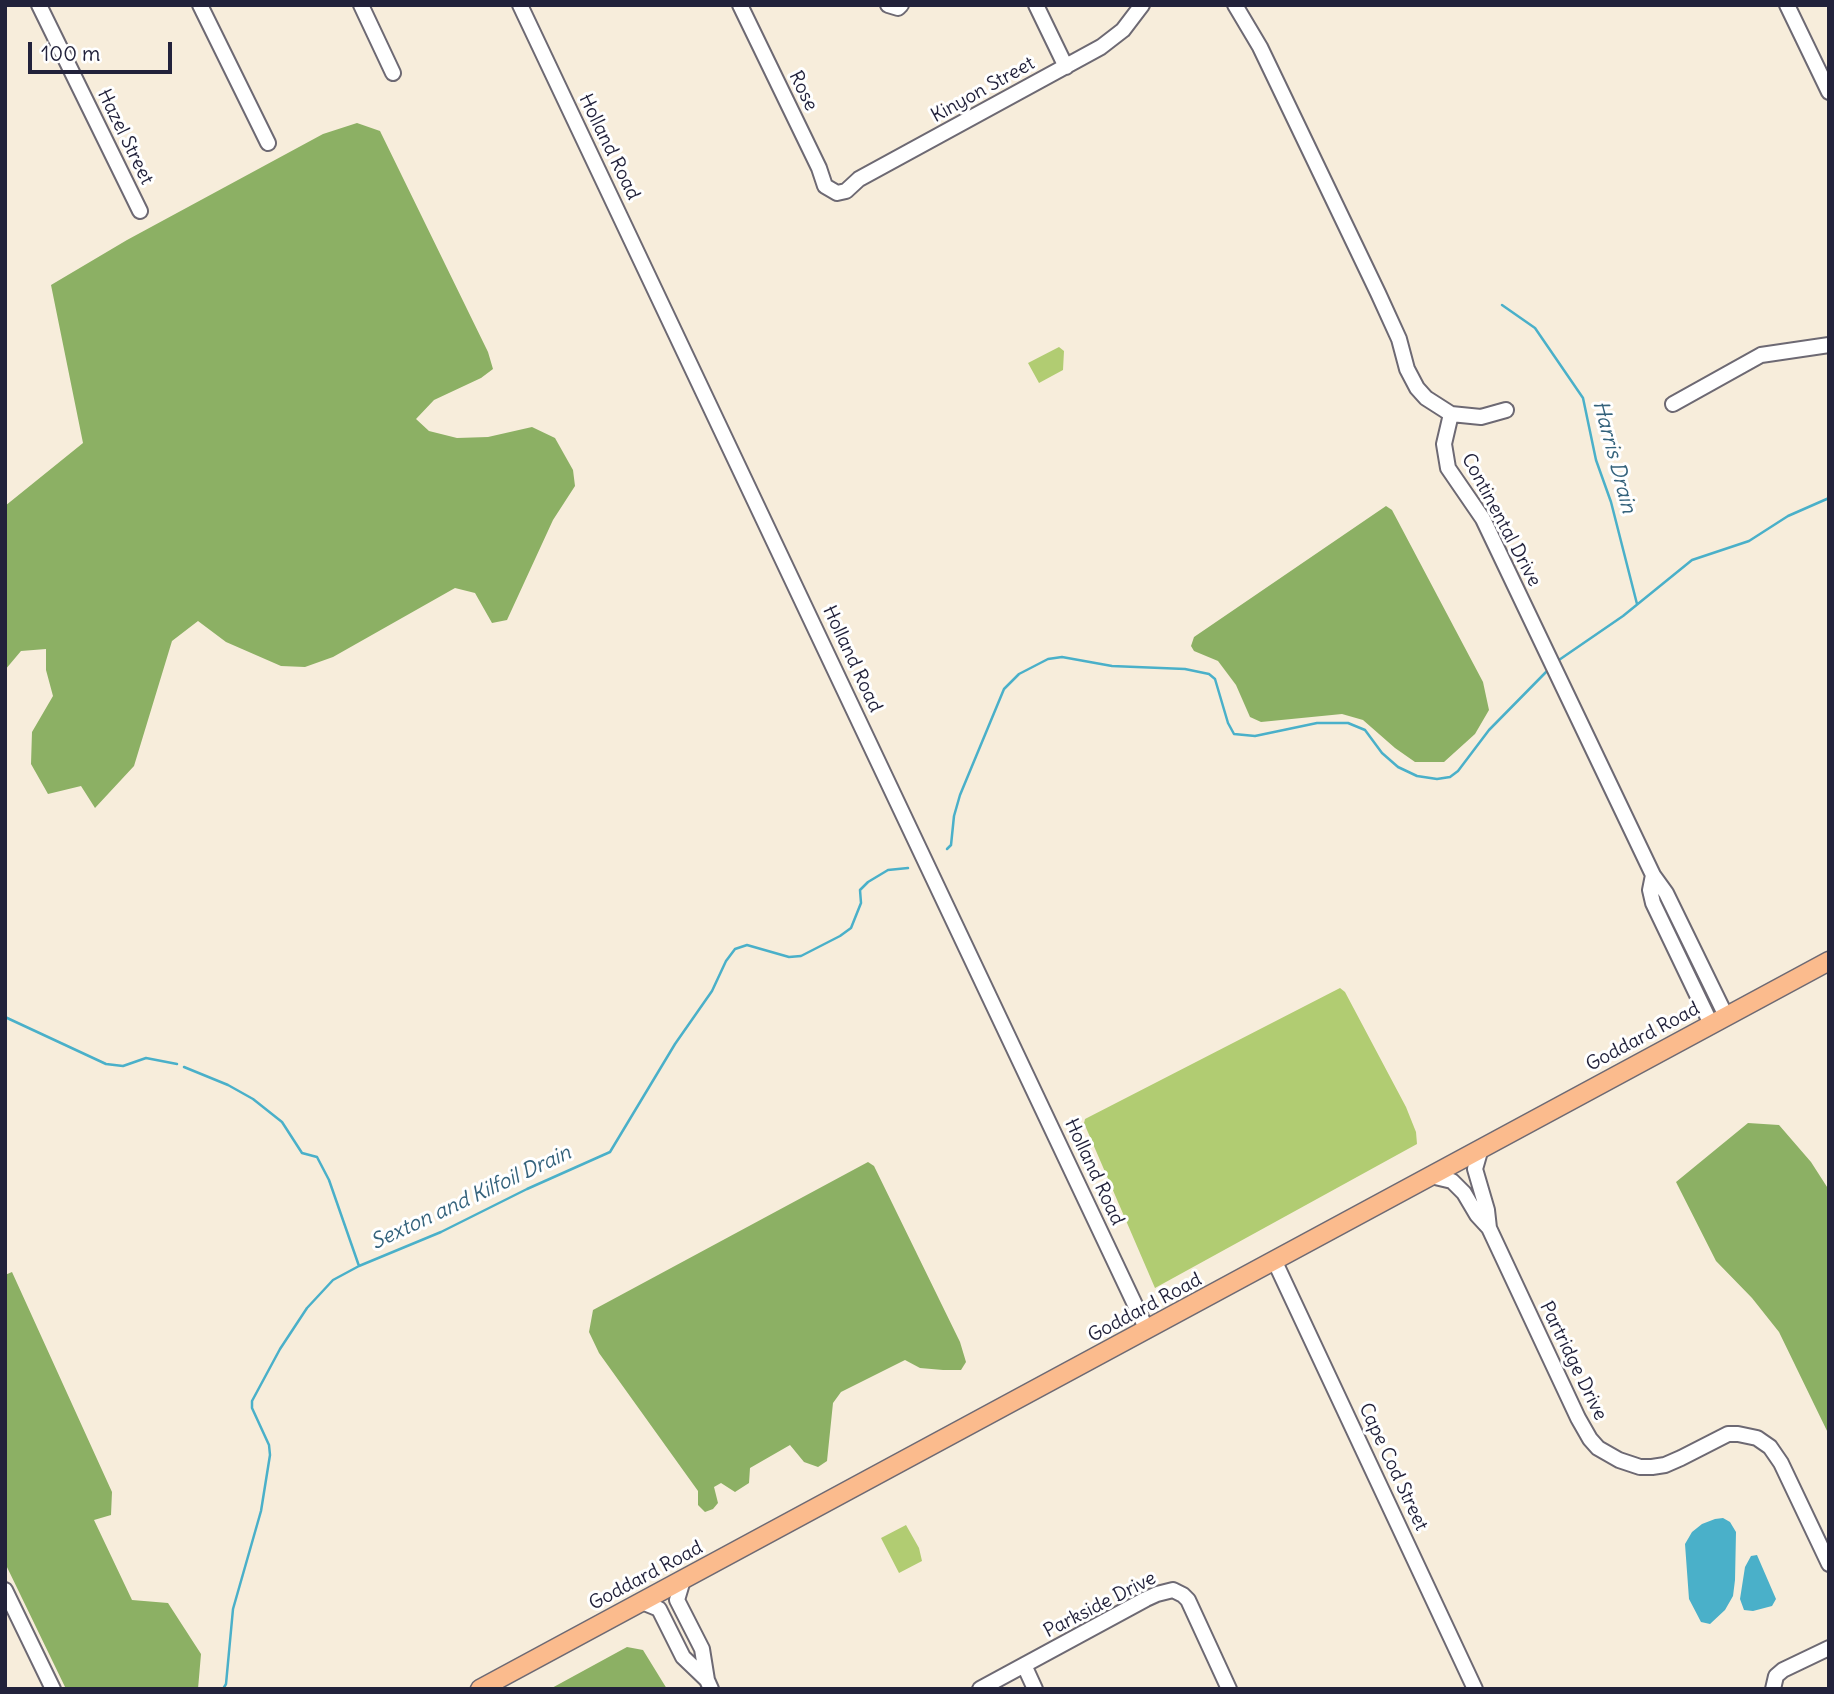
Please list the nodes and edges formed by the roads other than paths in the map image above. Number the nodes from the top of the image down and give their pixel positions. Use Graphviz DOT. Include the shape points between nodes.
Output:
graph roads {
  1 [pos="39,5"];
  2 [pos="200,5"];
  3 [pos="361,5"];
  4 [pos="520,5"];
  5 [pos="740,5"];
  6 [pos="888,5"];
  7 [pos="901,5"];
  8 [pos="1036,5"];
  9 [pos="1142,5"];
  10 [pos="1235,5"];
  11 [pos="1787,5"];
  12 [pos="1066,67"];
  13 [pos="393,73"];
  14 [pos="1829,92"];
  15 [pos="268,144"];
  16 [pos="833,192"];
  17 [pos="140,211"];
  18 [pos="1829,345"];
  19 [pos="1673,404"];
  20 [pos="1506,410"];
  21 [pos="1451,414"];
  22 [pos="1829,961"];
  23 [pos="1719,1020"];
  24 [pos="1481,1148"];
  25 [pos="1431,1176"];
  26 [pos="1489,1228"];
  27 [pos="1275,1262"];
  28 [pos="1147,1331"];
  29 [pos="1829,1564"];
  30 [pos="683,1580"];
  31 [pos="5,1590"];
  32 [pos="642,1602"];
  33 [pos="1829,1648"];
  34 [pos="1024,1665"];
  35 [pos="709,1684"];
  36 [pos="53,1689"];
  37 [pos="480,1689"];
  38 [pos="980,1689"];
  39 [pos="1035,1689"];
  40 [pos="1229,1689"];
  41 [pos="1475,1689"];
  42 [pos="1773,1689"];
  1 -- 17 [label="street, Hazel Street"];
  2 -- 15 [label="street"];
  3 -- 13 [label="street"];
  4 -- 28 [label="street, Holland Road"];
  5 -- 16 [label="street, Rose" via="825,186"];
  6 -- 7 [label="street"];
  8 -- 12 [label="street"];
  9 -- 12 [label="street, Kinyon Street" via="1111,41"];
  10 -- 21 [label="street" via="1260,47 1372,280 1412,379 1426,398"];
  11 -- 14 [label="street"];
  12 -- 16 [label="street, Kinyon Street" via="846,191"];
  18 -- 19 [label="street" via="1761,355"];
  20 -- 21 [label="street" via="1481,417"];
  21 -- 23 [label="street, Continental Drive" via="1444,444 1448,468 1483,519 1653,875 1666,893"];
  22 -- 23 [label="main road, Goddard Road"];
  23 -- 24 [label="main road, Goddard Road"];
  24 -- 25 [label="main road, Goddard Road"];
  24 -- 26 [label="street" via="1475,1169"];
  25 -- 26 [label="street" via="1452,1181"];
  25 -- 27 [label="main road, Goddard Road"];
  26 -- 29 [label="street, Partridge Drive" via="1578,1418 1598,1448 1619,1460 1652,1467 1728,1434 1757,1438 1781,1463"];
  27 -- 28 [label="main road, Goddard Road"];
  27 -- 41 [label="street, Cape Cod Street"];
  28 -- 30 [label="main road, Goddard Road"];
  30 -- 32 [label="main road, Goddard Road"];
  30 -- 35 [label="street" via="677,1600 702,1649"];
  31 -- 36 [label="street"];
  32 -- 35 [label="street" via="659,1609 683,1657"];
  32 -- 37 [label="main road, Goddard Road"];
  33 -- 42 [label="street" via="1783,1670"];
  34 -- 38 [label="street, Parkside Drive"];
  34 -- 39 [label="street"];
  34 -- 40 [label="street, Parkside Drive" via="1146,1599 1172,1590 1188,1600"];
}
